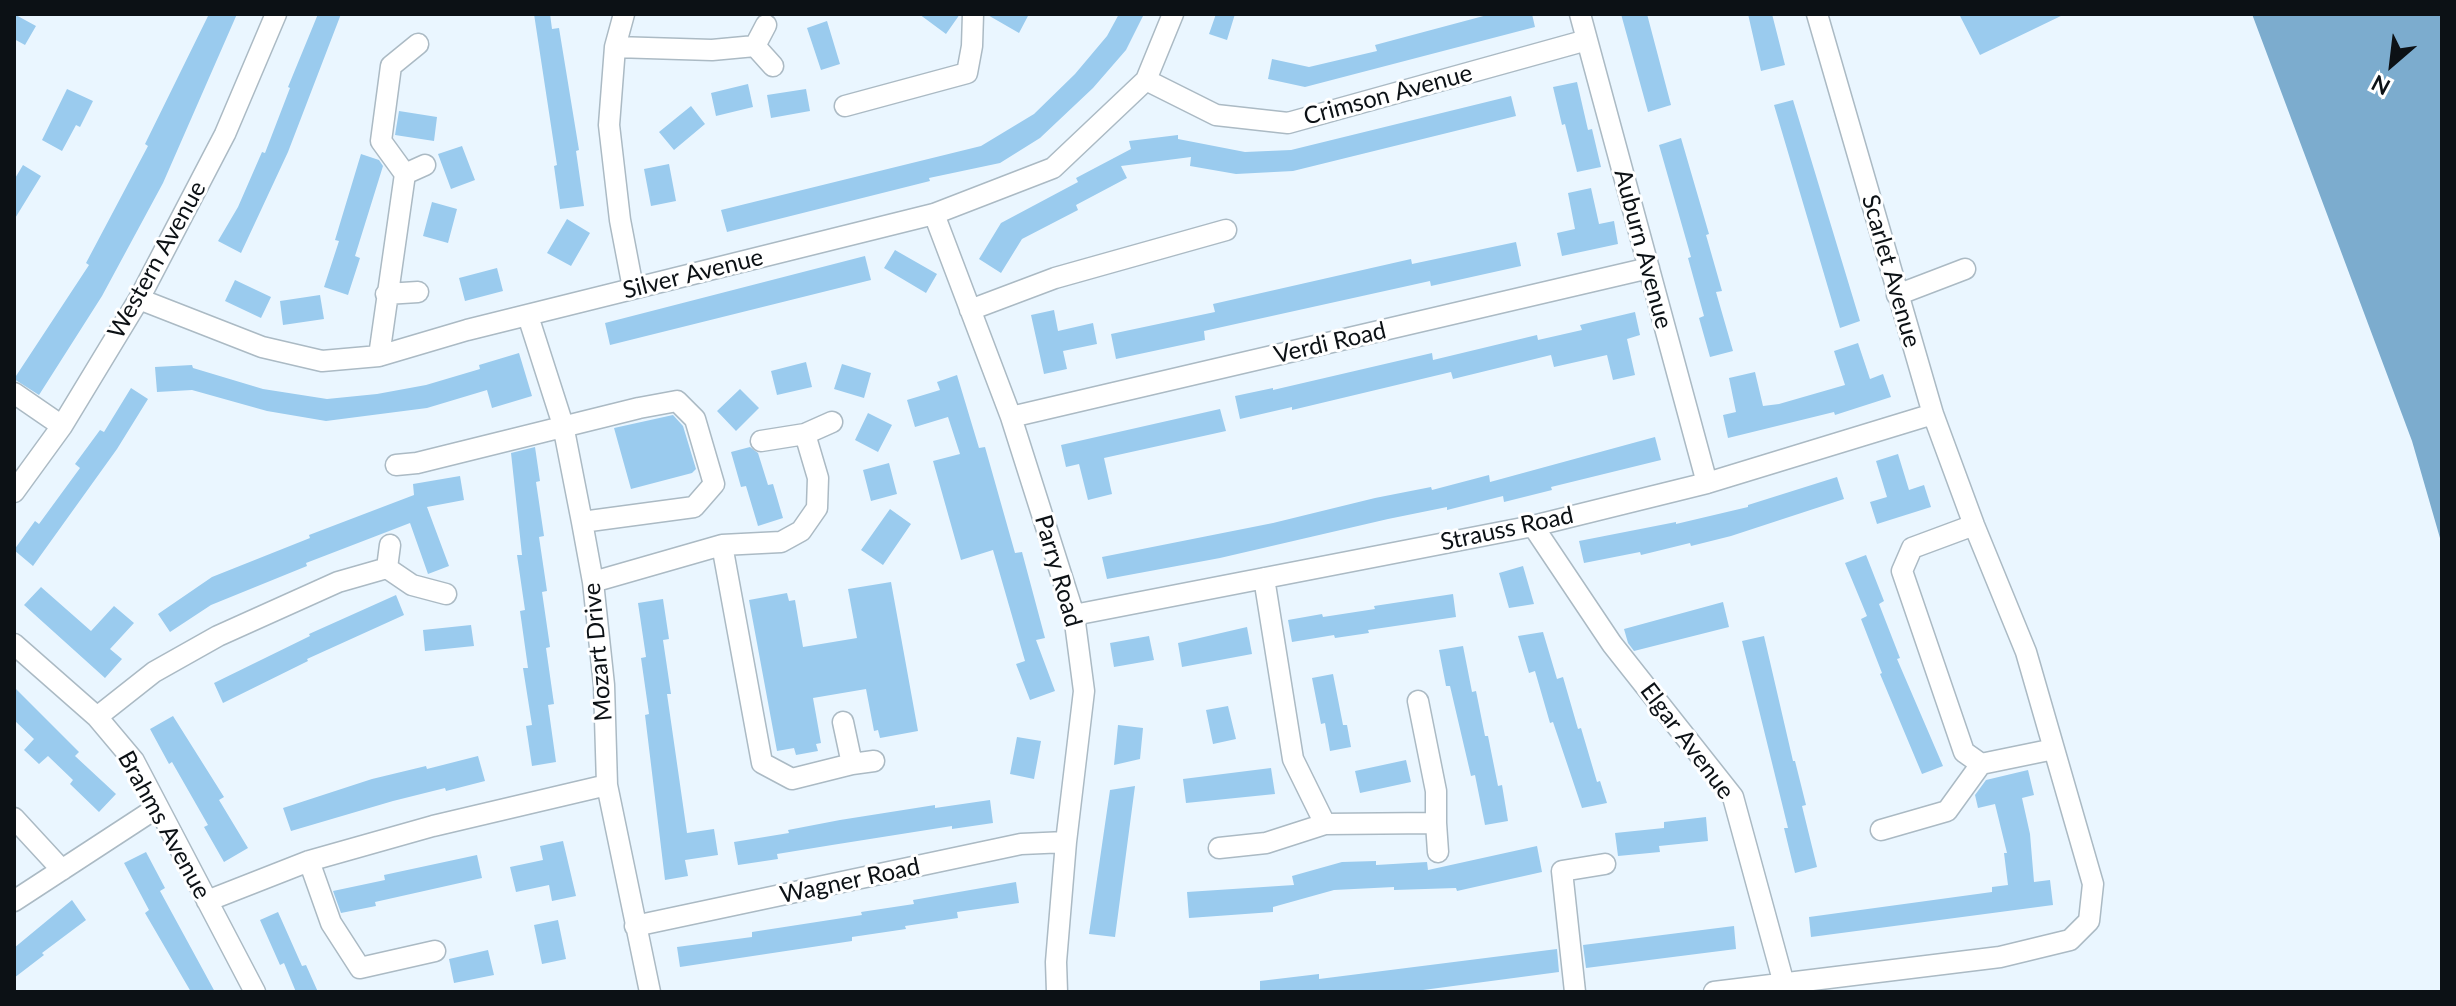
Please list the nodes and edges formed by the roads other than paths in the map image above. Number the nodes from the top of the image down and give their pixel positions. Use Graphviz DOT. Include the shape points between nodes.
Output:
graph roads {
  1 [pos="276,14"];
  2 [pos="624,14"];
  3 [pos="973,14"];
  4 [pos="1173,14"];
  5 [pos="1580,14"];
  6 [pos="1817,14"];
  7 [pos="766,25"];
  8 [pos="1587,40"];
  9 [pos="418,44"];
  10 [pos="755,46"];
  11 [pos="615,47"];
  12 [pos="773,66"];
  13 [pos="1146,80"];
  14 [pos="845,106"];
  15 [pos="425,165"];
  16 [pos="405,174"];
  17 [pos="934,214"];
  18 [pos="1226,230"];
  19 [pos="1649,268"];
  20 [pos="1965,269"];
  21 [pos="633,288"];
  22 [pos="418,292"];
  23 [pos="386,294"];
  24 [pos="1897,295"];
  25 [pos="139,299"];
  26 [pos="970,310"];
  27 [pos="528,316"];
  28 [pos="379,356"];
  29 [pos="14,393"];
  30 [pos="1933,414"];
  31 [pos="1011,417"];
  32 [pos="832,422"];
  33 [pos="563,425"];
  34 [pos="62,426"];
  35 [pos="805,434"];
  36 [pos="761,441"];
  37 [pos="396,465"];
  38 [pos="1707,483"];
  39 [pos="14,492"];
  40 [pos="582,522"];
  41 [pos="1974,525"];
  42 [pos="1533,526"];
  43 [pos="390,545"];
  44 [pos="722,545"];
  45 [pos="387,568"];
  46 [pos="1264,578"];
  47 [pos="593,582"];
  48 [pos="446,594"];
  49 [pos="1074,615"];
  50 [pos="14,644"];
  51 [pos="1418,701"];
  52 [pos="97,717"];
  53 [pos="843,722"];
  54 [pos="2054,749"];
  55 [pos="874,761"];
  56 [pos="852,764"];
  57 [pos="1981,764"];
  58 [pos="607,785"];
  59 [pos="158,807"];
  60 [pos="14,818"];
  61 [pos="1436,823"];
  62 [pos="1325,824"];
  63 [pos="1881,830"];
  64 [pos="1066,842"];
  65 [pos="1219,848"];
  66 [pos="1438,852"];
  67 [pos="309,861"];
  68 [pos="1605,864"];
  69 [pos="62,870"];
  70 [pos="14,901"];
  71 [pos="207,901"];
  72 [pos="635,926"];
  73 [pos="435,951"];
  74 [pos="1784,984"];
  75 [pos="255,992"];
  76 [pos="649,992"];
  77 [pos="1057,992"];
  78 [pos="1575,992"];
  79 [pos="1714,992"];
  1 -- 25 [label="street, Western Avenue" via="225,134"];
  2 -- 11 [label="street"];
  3 -- 14 [label="street" via="967,73"];
  4 -- 13 [label="street, Silver Avenue"];
  5 -- 8 [label="street, Auburn Avenue"];
  6 -- 24 [label="street, Scarlet Avenue"];
  7 -- 10 [label="street"];
  8 -- 13 [label="street, Crimson Avenue" via="1288,123 1216,115"];
  8 -- 19 [label="street, Auburn Avenue"];
  9 -- 16 [label="street" via="391,66 381,141"];
  10 -- 11 [label="street"];
  10 -- 12 [label="street"];
  11 -- 21 [label="street" via="609,125"];
  13 -- 17 [label="street, Silver Avenue" via="1053,168"];
  15 -- 16 [label="street"];
  16 -- 23 [label="street"];
  17 -- 21 [label="street, Silver Avenue"];
  17 -- 26 [label="street, Parry Road"];
  18 -- 26 [label="street" via="1055,278"];
  19 -- 31 [label="street, Verdi Road"];
  19 -- 38 [label="street, Auburn Avenue"];
  20 -- 24 [label="street"];
  21 -- 27 [label="street, Silver Avenue"];
  22 -- 23 [label="street"];
  23 -- 28 [label="street"];
  24 -- 30 [label="street, Scarlet Avenue"];
  25 -- 28 [label="street, Silver Avenue" via="262,347 322,361"];
  25 -- 34 [label="street, Western Avenue"];
  26 -- 31 [label="street, Parry Road"];
  27 -- 28 [label="street, Silver Avenue"];
  27 -- 33 [label="street, Mozart Drive"];
  29 -- 34 [label="street"];
  30 -- 38 [label="street, Strauss Road"];
  30 -- 41 [label="street, Scarlet Avenue"];
  31 -- 49 [label="street, Parry Road"];
  32 -- 35 [label="street"];
  33 -- 37 [label="street" via="419,470"];
  33 -- 40 [label="street, Mozart Drive"];
  33 -- 40 [label="street" via="677,401 695,419 714,484 694,507"];
  34 -- 39 [label="street, Western Avenue"];
  35 -- 36 [label="street"];
  35 -- 44 [label="street" via="818,478 817,508 801,531 781,542"];
  38 -- 42 [label="street, Strauss Road"];
  40 -- 47 [label="street, Mozart Drive"];
  41 -- 54 [label="street, Scarlet Avenue" via="2026,652"];
  41 -- 57 [label="street" via="1912,548 1902,571 1964,752"];
  42 -- 46 [label="street, Strauss Road"];
  42 -- 74 [label="street, Elgar Avenue" via="1612,644 1733,797"];
  43 -- 45 [label="street"];
  44 -- 47 [label="street"];
  44 -- 56 [label="street" via="762,763 792,779"];
  45 -- 48 [label="street" via="412,585"];
  45 -- 52 [label="street" via="338,582 218,636 154,672"];
  46 -- 49 [label="street, Strauss Road"];
  46 -- 62 [label="street" via="1293,759"];
  47 -- 58 [label="street, Mozart Drive"];
  49 -- 64 [label="street, Parry Road" via="1084,691"];
  50 -- 52 [label="street, Brahms Avenue"];
  51 -- 61 [label="street" via="1436,791"];
  52 -- 59 [label="street, Brahms Avenue" via="134,761"];
  53 -- 56 [label="street"];
  54 -- 57 [label="street"];
  54 -- 74 [label="street, Scarlet Avenue" via="2093,884 2089,921 2070,940 2000,957"];
  55 -- 56 [label="street"];
  57 -- 63 [label="street" via="1947,811"];
  58 -- 67 [label="street"];
  58 -- 72 [label="street, Mozart Drive"];
  59 -- 69 [label="street"];
  59 -- 71 [label="street, Brahms Avenue"];
  60 -- 69 [label="street"];
  61 -- 62 [label="street"];
  61 -- 66 [label="street"];
  62 -- 65 [label="street" via="1266,843"];
  64 -- 72 [label="street, Wagner Road" via="1021,844"];
  64 -- 77 [label="street, Parry Road"];
  67 -- 71 [label="street"];
  67 -- 73 [label="street" via="331,923 360,968"];
  68 -- 78 [label="street" via="1562,871"];
  69 -- 70 [label="street"];
  71 -- 75 [label="street, Brahms Avenue"];
  72 -- 76 [label="street, Mozart Drive"];
  74 -- 79 [label="street"];
}
